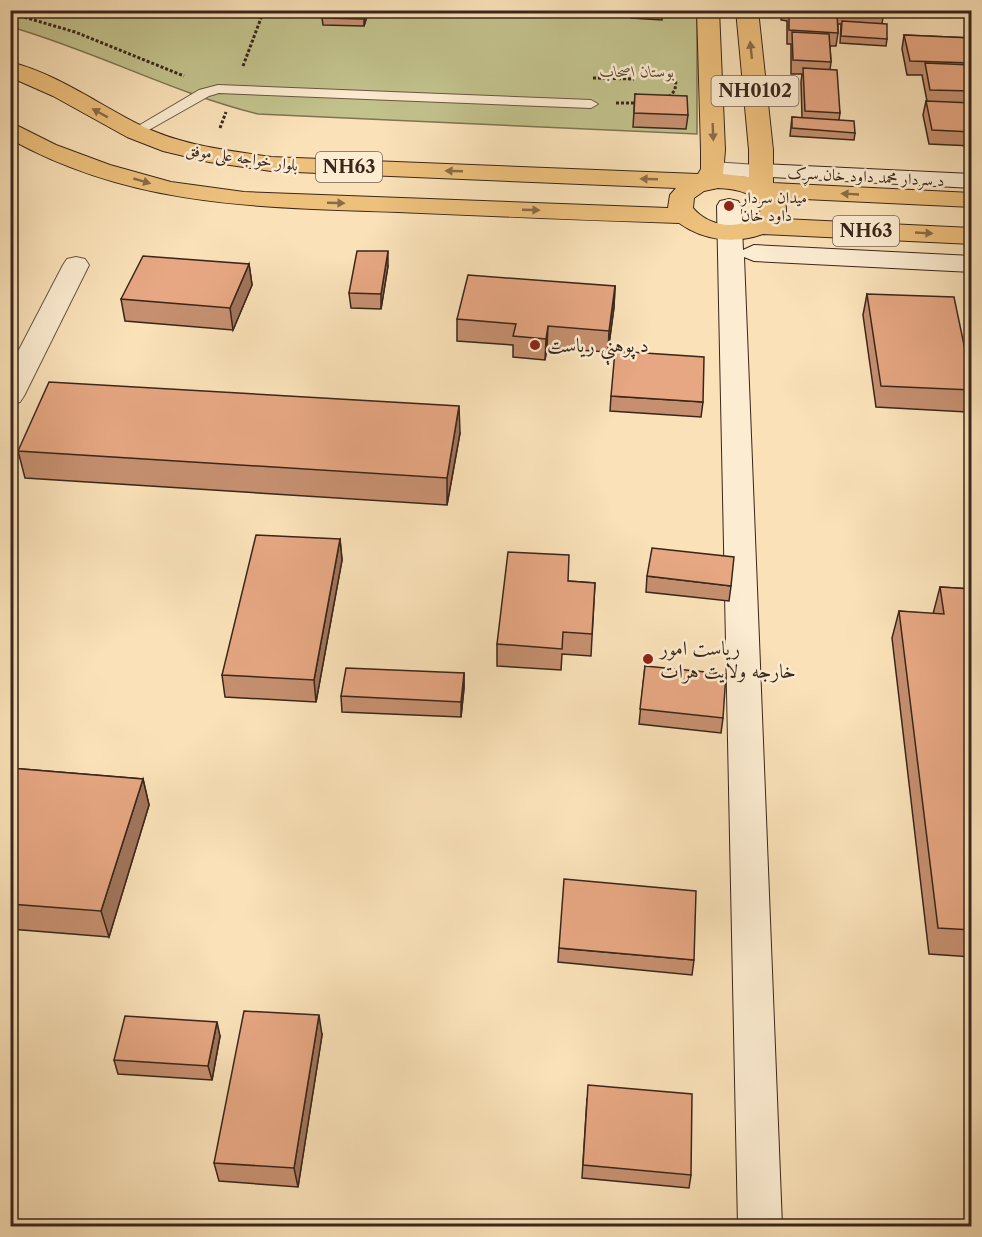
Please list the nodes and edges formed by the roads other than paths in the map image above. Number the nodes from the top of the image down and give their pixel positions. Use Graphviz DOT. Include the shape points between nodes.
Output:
graph roads {
  1 [pos="708,10"];
  2 [pos="747,10"];
  3 [pos="10,69"];
  4 [pos="591,104"];
  5 [pos="10,129"];
  6 [pos="135,132"];
  7 [pos="761,181"];
  8 [pos="972,181"];
  9 [pos="715,196"];
  10 [pos="972,200"];
  11 [pos="684,216"];
  12 [pos="761,226"];
  13 [pos="972,236"];
  14 [pos="754,253"];
  15 [pos="972,264"];
  16 [pos="76,265"];
  17 [pos="10,396"];
  18 [pos="760,1227"];
  1 -- 9 [label="highway, NH0102, one-way"];
  7 -- 2 [label="highway, NH0102, one-way"];
  6 -- 3 [label="highway, بلوار خواجه علی موفق / NH63, one-way" via="61,91"];
  4 -- 6 [label="lane" via="218,89"];
  5 -- 11 [label="highway, بلوار خواجه علی موفق / NH63, one-way" via="48,150 100,170 169,189 244,199"];
  9 -- 6 [label="highway, بلوار خواجه علی موفق / NH63, one-way" via="271,164 209,155"];
  7 -- 8 [label="street, د سردار محمد داود خان سړک"];
  7 -- 9 [label="highway" via="729,181"];
  10 -- 7 [label="highway, د سردار محمد داود خان سړک / NH63, one-way"];
  7 -- 12 [label="highway" via="775,209"];
  9 -- 11 [label="highway" via="698,225"];
  9 -- 11 [label="highway" via="688,189 682,195 680,209"];
  9 -- 12 [label="highway" via="736,232"];
  9 -- 14 [label="street"];
  9 -- 18 [label="street"];
  12 -- 13 [label="highway, NH63, one-way"];
  12 -- 14 [label="street"];
  14 -- 15 [label="street"];
  16 -- 17 [label="street"];
}
